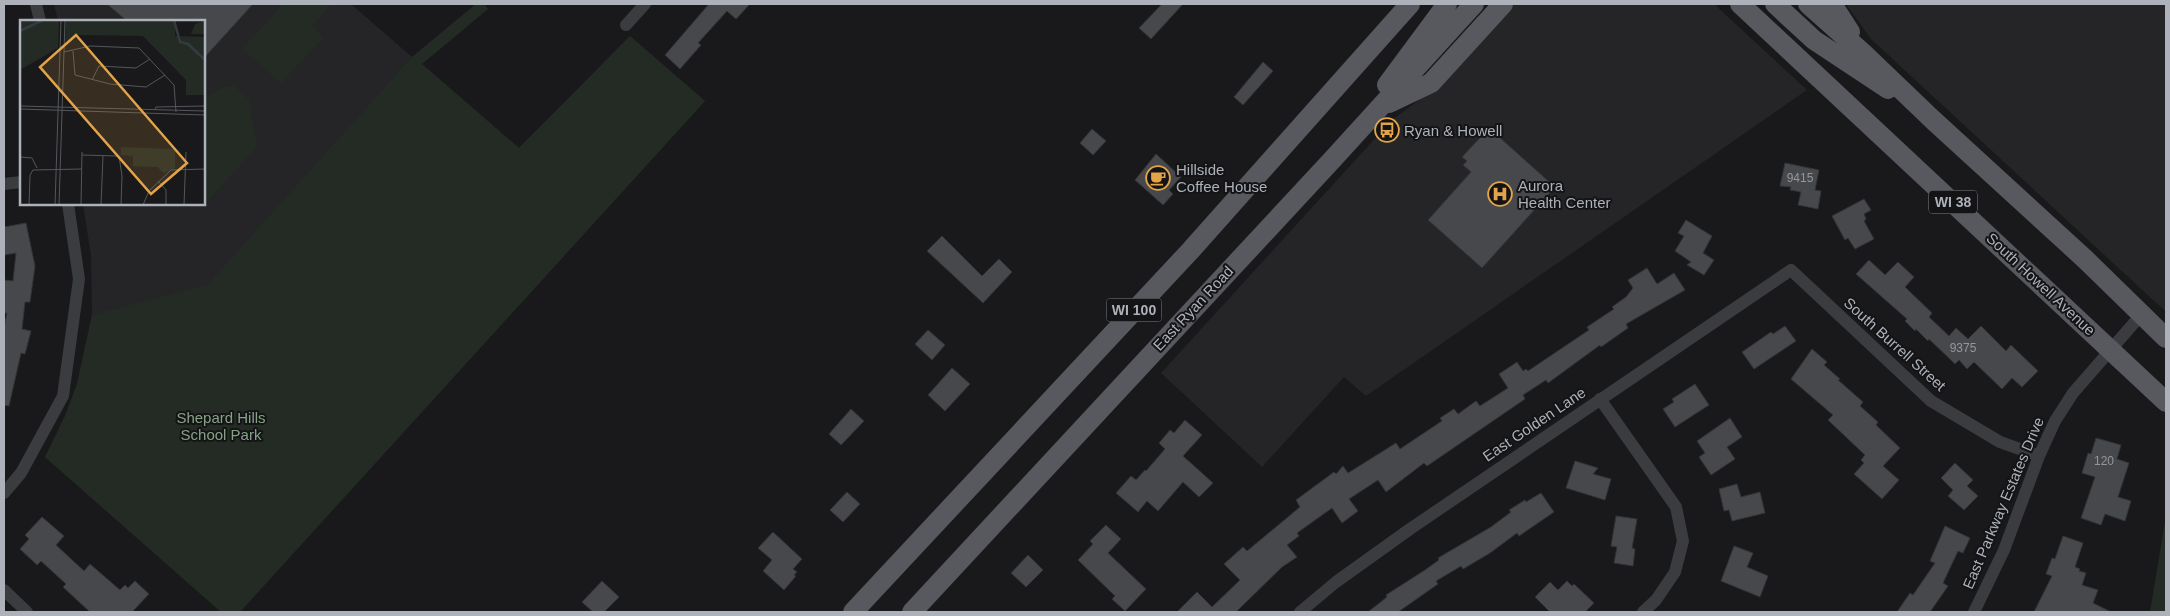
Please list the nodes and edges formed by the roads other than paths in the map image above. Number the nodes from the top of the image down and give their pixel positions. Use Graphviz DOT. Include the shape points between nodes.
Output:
graph roads {
  1 [pos="36,4"];
  2 [pos="1410,4"];
  3 [pos="1447,4"];
  4 [pos="1474,4"];
  5 [pos="1503,4"];
  6 [pos="1740,4"];
  7 [pos="1774,4"];
  8 [pos="1808,4"];
  9 [pos="1832,4"];
  10 [pos="639,6"];
  11 [pos="40,20"];
  12 [pos="626,25"];
  13 [pos="1863,52"];
  14 [pos="1381,107"];
  15 [pos="1933,120"];
  16 [pos="1363,125"];
  17 [pos="20,182"];
  18 [pos="4,184"];
  19 [pos="68,205"];
  20 [pos="1791,270"];
  21 [pos="2141,315"];
  22 [pos="2166,338"];
  23 [pos="2110,349"];
  24 [pos="1600,399"];
  25 [pos="2166,402"];
  26 [pos="2039,456"];
  27 [pos="4,493"];
  28 [pos="4,590"];
  29 [pos="27,612"];
  30 [pos="853,612"];
  31 [pos="912,612"];
  32 [pos="1300,612"];
  33 [pos="1643,612"];
  34 [pos="1974,612"];
  1 -- 11 [label="street"];
  2 -- 30 [label="main road, WI 100" via="1191,250"];
  3 -- 16 [label="main road" via="1394,72"];
  4 -- 14 [label="main road, East Ryan Road / WI 100"];
  5 -- 14 [label="main road" via="1431,84"];
  6 -- 23 [label="main road, South Howell Avenue / WI 38"];
  7 -- 15 [label="main road" via="1820,44"];
  8 -- 13 [label="main road, WI 38"];
  9 -- 13 [label="main road"];
  10 -- 12 [label="street"];
  13 -- 15 [label="main road, WI 38"];
  14 -- 16 [label="main road, East Ryan Road / WI 100"];
  15 -- 21 [label="main road, WI 38" via="2086,260"];
  16 -- 31 [label="main road, East Ryan Road / WI 100"];
  17 -- 18 [label="street"];
  19 -- 27 [label="street" via="79,279 63,396 21,473"];
  20 -- 24 [label="street, East Golden Lane"];
  20 -- 26 [label="street, South Burrell Street" via="1931,401 2000,442"];
  21 -- 22 [label="main road, WI 38"];
  21 -- 23 [label="street, East Parkway Estates Drive"];
  23 -- 25 [label="main road, South Howell Avenue / WI 38"];
  23 -- 26 [label="street, East Parkway Estates Drive" via="2054,421"];
  24 -- 32 [label="street, East Golden Lane" via="1336,582"];
  24 -- 33 [label="street" via="1676,507 1683,541 1675,572 1656,600"];
  26 -- 34 [label="street, East Parkway Estates Drive" via="2004,550"];
  28 -- 29 [label="street"];
}
